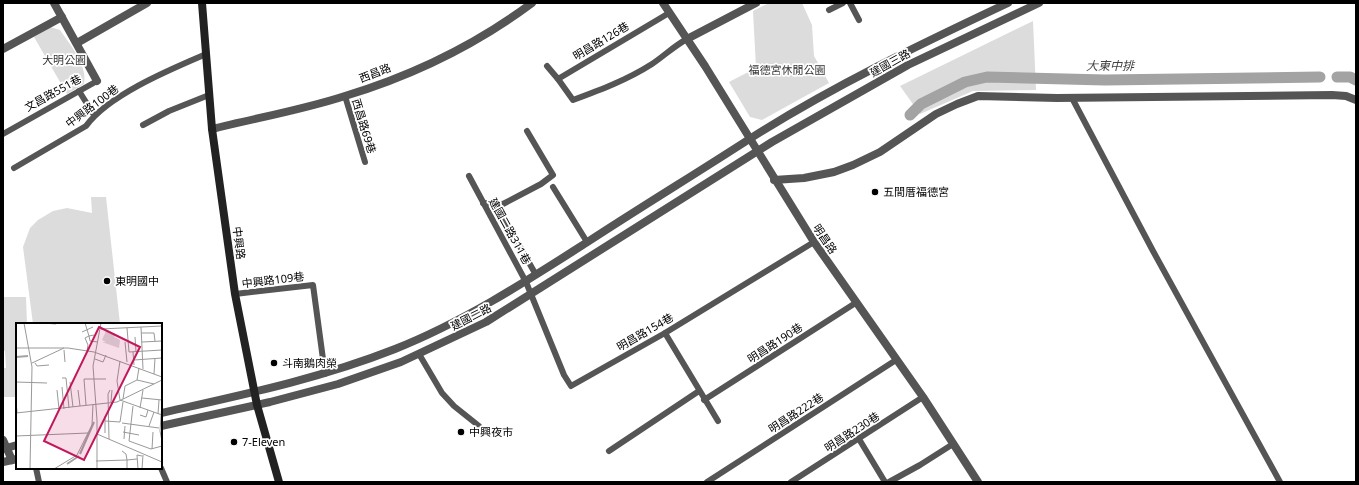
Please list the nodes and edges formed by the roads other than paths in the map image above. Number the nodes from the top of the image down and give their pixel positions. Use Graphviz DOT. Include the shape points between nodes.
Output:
graph roads {
  1 [pos="54,3"];
  2 [pos="147,3"];
  3 [pos="202,3"];
  4 [pos="532,3"];
  5 [pos="663,3"];
  6 [pos="756,3"];
  7 [pos="843,3"];
  8 [pos="850,3"];
  9 [pos="1008,3"];
  10 [pos="1039,3"];
  11 [pos="829,10"];
  12 [pos="669,12"];
  13 [pos="62,17"];
  14 [pos="859,20"];
  15 [pos="687,39"];
  16 [pos="77,43"];
  17 [pos="3,49"];
  18 [pos="206,54"];
  19 [pos="547,66"];
  20 [pos="558,79"];
  21 [pos="97,81"];
  22 [pos="80,91"];
  23 [pos="209,95"];
  24 [pos="345,96"];
  25 [pos="1072,98"];
  26 [pos="1356,100"];
  27 [pos="94,116"];
  28 [pos="143,125"];
  29 [pos="212,129"];
  30 [pos="528,131"];
  31 [pos="3,134"];
  32 [pos="750,139"];
  33 [pos="757,151"];
  34 [pos="365,162"];
  35 [pos="14,168"];
  36 [pos="469,176"];
  37 [pos="774,180"];
  38 [pos="553,187"];
  39 [pos="483,203"];
  40 [pos="505,220"];
  41 [pos="587,242"];
  42 [pos="814,242"];
  43 [pos="536,276"];
  44 [pos="526,282"];
  45 [pos="235,294"];
  46 [pos="531,295"];
  47 [pos="857,302"];
  48 [pos="665,333"];
  49 [pos="419,354"];
  50 [pos="896,360"];
  51 [pos="325,374"];
  52 [pos="699,391"];
  53 [pos="254,392"];
  54 [pos="923,398"];
  55 [pos="704,400"];
  56 [pos="257,405"];
  57 [pos="162,413"];
  58 [pos="718,421"];
  59 [pos="162,426"];
  60 [pos="479,426"];
  61 [pos="859,439"];
  62 [pos="953,444"];
  63 [pos="16,445"];
  64 [pos="4,446"];
  65 [pos="609,451"];
  66 [pos="15,459"];
  67 [pos="3,462"];
  68 [pos="36,469"];
  69 [pos="161,469"];
  70 [pos="40,482"];
  71 [pos="167,482"];
  72 [pos="279,482"];
  73 [pos="707,482"];
  74 [pos="791,482"];
  75 [pos="886,482"];
  76 [pos="889,482"];
  77 [pos="978,482"];
  78 [pos="1280,482"];
  1 -- 13 [label="street, 文昌路551巷"];
  2 -- 16 [label="street"];
  3 -- 18 [label="main road, 中興路"];
  4 -- 24 [label="street, 西昌路" via="468,44 406,73"];
  5 -- 12 [label="street, 明昌路"];
  6 -- 15 [label="street"];
  7 -- 11 [label="lane"];
  8 -- 14 [label="lane"];
  9 -- 32 [label="street, 建國三路" via="898,55"];
  10 -- 33 [label="street, 建國三路" via="908,65"];
  12 -- 15 [label="street, 明昌路"];
  12 -- 20 [label="lane, 明昌路126巷"];
  13 -- 16 [label="street, 文昌路551巷"];
  13 -- 17 [label="street"];
  15 -- 20 [label="lane" via="652,64 607,88 573,100"];
  15 -- 32 [label="street, 明昌路"];
  16 -- 21 [label="street, 文昌路551巷"];
  18 -- 23 [label="main road, 中興路"];
  18 -- 27 [label="lane, 中興路100巷" via="139,85"];
  19 -- 20 [label="lane"];
  21 -- 22 [label="lane, 文昌路551巷"];
  22 -- 27 [label="lane"];
  22 -- 31 [label="lane, 文昌路551巷"];
  23 -- 28 [label="lane"];
  23 -- 29 [label="main road, 中興路"];
  24 -- 29 [label="street, 西昌路"];
  24 -- 34 [label="lane, 西昌路69巷"];
  25 -- 26 [label="street" via="1332,95"];
  25 -- 37 [label="street" via="978,96 936,114 880,152 853,165 804,178"];
  25 -- 78 [label="lane"];
  27 -- 35 [label="lane, 中興路100巷" via="86,126"];
  29 -- 45 [label="main road, 中興路"];
  30 -- 39 [label="lane" via="553,175 503,204"];
  32 -- 33 [label="street, 明昌路"];
  32 -- 41 [label="street, 建國二路"];
  33 -- 37 [label="street, 明昌路"];
  33 -- 46 [label="street, 建國二路"];
  36 -- 39 [label="lane, 建國二路311巷"];
  37 -- 42 [label="street, 明昌路"];
  38 -- 41 [label="lane"];
  39 -- 44 [label="lane, 建國二路311巷"];
  40 -- 43 [label="lane"];
  41 -- 43 [label="street, 建國二路"];
  42 -- 47 [label="street, 明昌路"];
  42 -- 48 [label="lane, 明昌路154巷"];
  43 -- 44 [label="street, 建國二路"];
  44 -- 46 [label="lane, 建國二路311巷"];
  44 -- 51 [label="street, 建國二路" via="482,308 396,348"];
  45 -- 51 [label="lane, 中興路109巷" via="313,285"];
  45 -- 53 [label="main road, 中興路"];
  46 -- 48 [label="lane, 明昌路154巷" via="571,386"];
  46 -- 49 [label="street, 建國二路" via="486,322"];
  47 -- 50 [label="street, 明昌路"];
  47 -- 55 [label="lane, 明昌路190巷"];
  48 -- 52 [label="lane"];
  49 -- 56 [label="street, 建國二路" via="338,384"];
  49 -- 60 [label="lane" via="442,394"];
  50 -- 54 [label="street, 明昌路"];
  50 -- 73 [label="lane, 明昌路222巷"];
  51 -- 53 [label="street, 建國二路"];
  52 -- 55 [label="lane"];
  52 -- 65 [label="lane"];
  53 -- 56 [label="main road, 中興路"];
  53 -- 57 [label="street, 建國二路"];
  54 -- 61 [label="lane, 明昌路230巷"];
  54 -- 62 [label="street, 明昌路"];
  55 -- 58 [label="lane"];
  56 -- 59 [label="street, 建國二路"];
  56 -- 72 [label="main road, 中興路"];
  61 -- 74 [label="lane, 明昌路230巷"];
  61 -- 75 [label="lane"];
  62 -- 76 [label="lane" via="920,466"];
  62 -- 77 [label="street, 明昌路"];
  63 -- 64 [label="street"];
  64 -- 66 [label="street"];
  66 -- 67 [label="street"];
  68 -- 70 [label="lane"];
  69 -- 71 [label="lane"];
}
